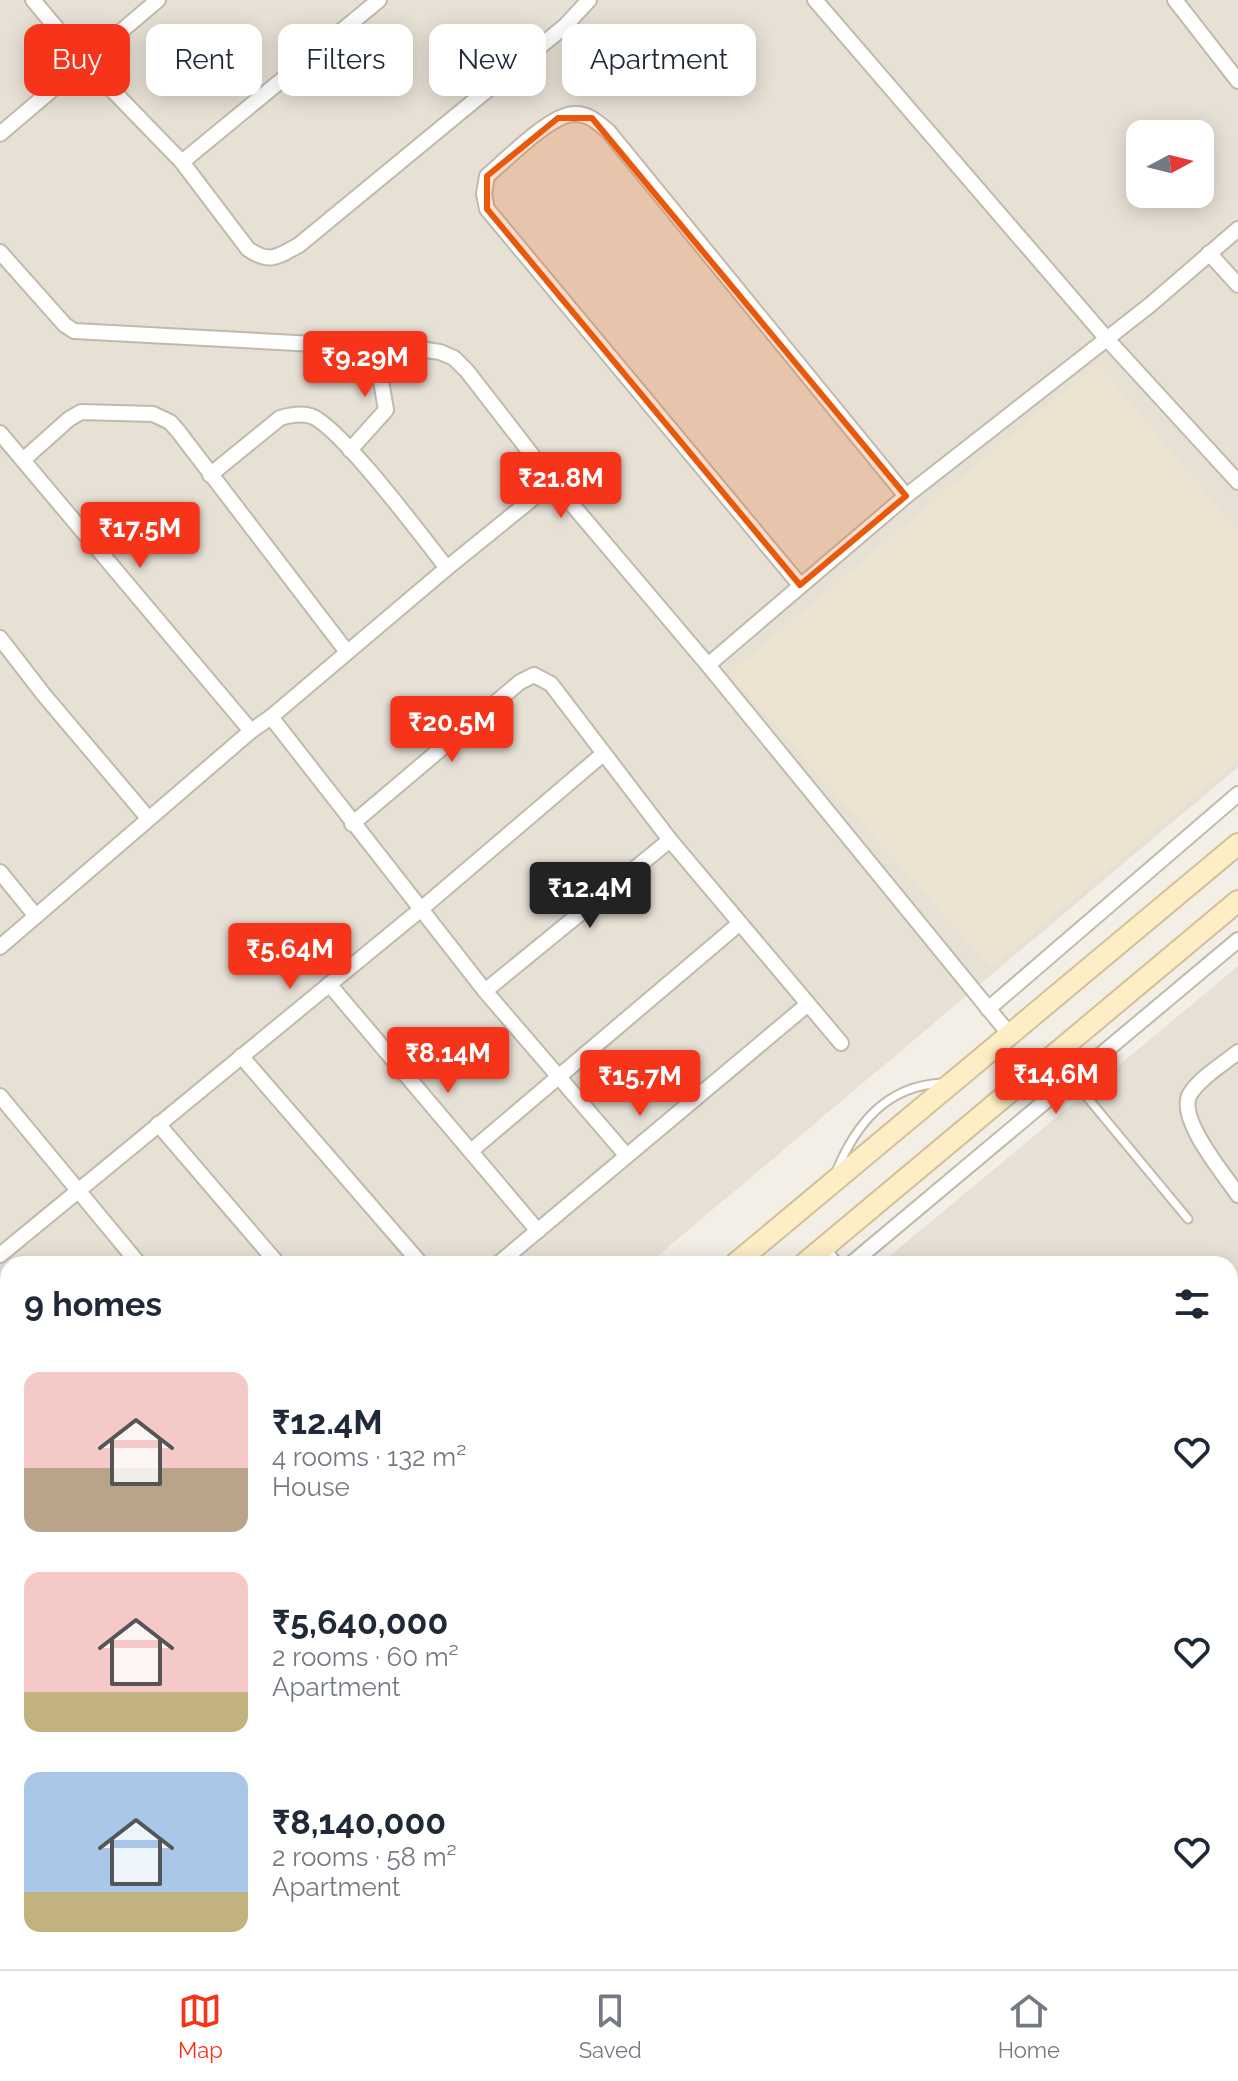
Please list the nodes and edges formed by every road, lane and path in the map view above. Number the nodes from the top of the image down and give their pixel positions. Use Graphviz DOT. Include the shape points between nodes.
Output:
graph roads {
  1 [pos="33,0"];
  2 [pos="158,0"];
  3 [pos="379,0"];
  4 [pos="589,0"];
  5 [pos="815,0"];
  6 [pos="1175,0"];
  7 [pos="53,24"];
  8 [pos="130,24"];
  9 [pos="1238,81"];
  10 [pos="45,96"];
  11 [pos="118,96"];
  12 [pos="0,134"];
  13 [pos="182,162"];
  14 [pos="1238,229"];
  15 [pos="0,252"];
  16 [pos="1209,253"];
  17 [pos="1238,285"];
  18 [pos="1107,339"];
  19 [pos="375,346"];
  20 [pos="0,433"];
  21 [pos="350,450"];
  22 [pos="23,460"];
  23 [pos="210,475"];
  24 [pos="553,482"];
  25 [pos="1238,482"];
  26 [pos="906,496"];
  27 [pos="447,568"];
  28 [pos="800,585"];
  29 [pos="0,638"];
  30 [pos="347,652"];
  31 [pos="708,665"];
  32 [pos="271,717"];
  33 [pos="251,731"];
  34 [pos="603,754"];
  35 [pos="1238,794"];
  36 [pos="148,818"];
  37 [pos="352,824"];
  38 [pos="670,840"];
  39 [pos="1238,844"];
  40 [pos="0,872"];
  41 [pos="1238,901"];
  42 [pos="420,910"];
  43 [pos="35,915"];
  44 [pos="740,923"];
  45 [pos="1238,940"];
  46 [pos="0,947"];
  47 [pos="329,984"];
  48 [pos="485,991"];
  49 [pos="808,1004"];
  50 [pos="988,1009"];
  51 [pos="1010,1035"];
  52 [pos="841,1043"];
  53 [pos="1238,1052"];
  54 [pos="241,1056"];
  55 [pos="1053,1056"];
  56 [pos="560,1077"];
  57 [pos="1071,1078"];
  58 [pos="3,1106"];
  59 [pos="158,1124"];
  60 [pos="471,1151"];
  61 [pos="626,1155"];
  62 [pos="77,1190"];
  63 [pos="1238,1195"];
  64 [pos="1188,1219"];
  65 [pos="538,1231"];
  66 [pos="0,1255"];
  67 [pos="132,1256"];
  68 [pos="271,1256"];
  69 [pos="414,1256"];
  70 [pos="508,1256"];
  71 [pos="745,1256"];
  72 [pos="829,1256"];
  73 [pos="860,1256"];
  1 -- 7 [label="street"];
  2 -- 8 [label="street"];
  3 -- 13 [label="street"];
  4 -- 13 [label="street" via="565,26 299,245 276,258 262,258 248,249"];
  5 -- 18 [label="street"];
  6 -- 9 [label="street"];
  10 -- 12 [label="street"];
  11 -- 13 [label="street"];
  14 -- 16 [label="street"];
  15 -- 19 [label="street" via="74,331"];
  16 -- 17 [label="street"];
  16 -- 18 [label="street"];
  18 -- 25 [label="street"];
  18 -- 26 [label="street"];
  19 -- 21 [label="street" via="386,410"];
  19 -- 24 [label="street" via="454,358"];
  20 -- 22 [label="street"];
  21 -- 23 [label="street" via="311,416 294,414 280,418"];
  21 -- 27 [label="street"];
  22 -- 23 [label="street" via="81,412 153,414 170,422"];
  22 -- 33 [label="street"];
  23 -- 30 [label="street"];
  24 -- 27 [label="street"];
  24 -- 31 [label="street"];
  26 -- 28 [label="street"];
  26 -- 28 [label="street" via="608,131 592,118 558,118 487,176 487,209"];
  27 -- 30 [label="street"];
  28 -- 31 [label="street"];
  29 -- 36 [label="street"];
  30 -- 32 [label="street"];
  31 -- 50 [label="street"];
  32 -- 33 [label="street"];
  32 -- 37 [label="street"];
  33 -- 36 [label="street"];
  34 -- 37 [label="street" via="551,684 534,675"];
  34 -- 38 [label="street"];
  34 -- 42 [label="street"];
  35 -- 50 [label="street"];
  36 -- 43 [label="street"];
  37 -- 42 [label="street"];
  38 -- 44 [label="street"];
  38 -- 48 [label="street"];
  39 -- 51 [label="street"];
  40 -- 43 [label="street"];
  41 -- 55 [label="street"];
  42 -- 47 [label="street"];
  42 -- 48 [label="street"];
  43 -- 46 [label="street"];
  44 -- 49 [label="street"];
  44 -- 56 [label="street"];
  45 -- 57 [label="street"];
  47 -- 54 [label="street"];
  47 -- 60 [label="street"];
  48 -- 56 [label="street"];
  49 -- 52 [label="street"];
  49 -- 61 [label="street"];
  50 -- 51 [label="street"];
  51 -- 71 [label="street"];
  53 -- 63 [label="street" via="1197,1086 1187,1103 1195,1131"];
  54 -- 59 [label="street"];
  54 -- 69 [label="street"];
  55 -- 57 [label="street"];
  55 -- 72 [label="street"];
  56 -- 60 [label="street"];
  56 -- 61 [label="street"];
  57 -- 64 [label="lane"];
  57 -- 73 [label="street"];
  58 -- 62 [label="street"];
  59 -- 62 [label="street"];
  59 -- 68 [label="street"];
  60 -- 65 [label="street"];
  61 -- 65 [label="street"];
  62 -- 66 [label="street"];
  62 -- 67 [label="street"];
  65 -- 70 [label="street"];
}
